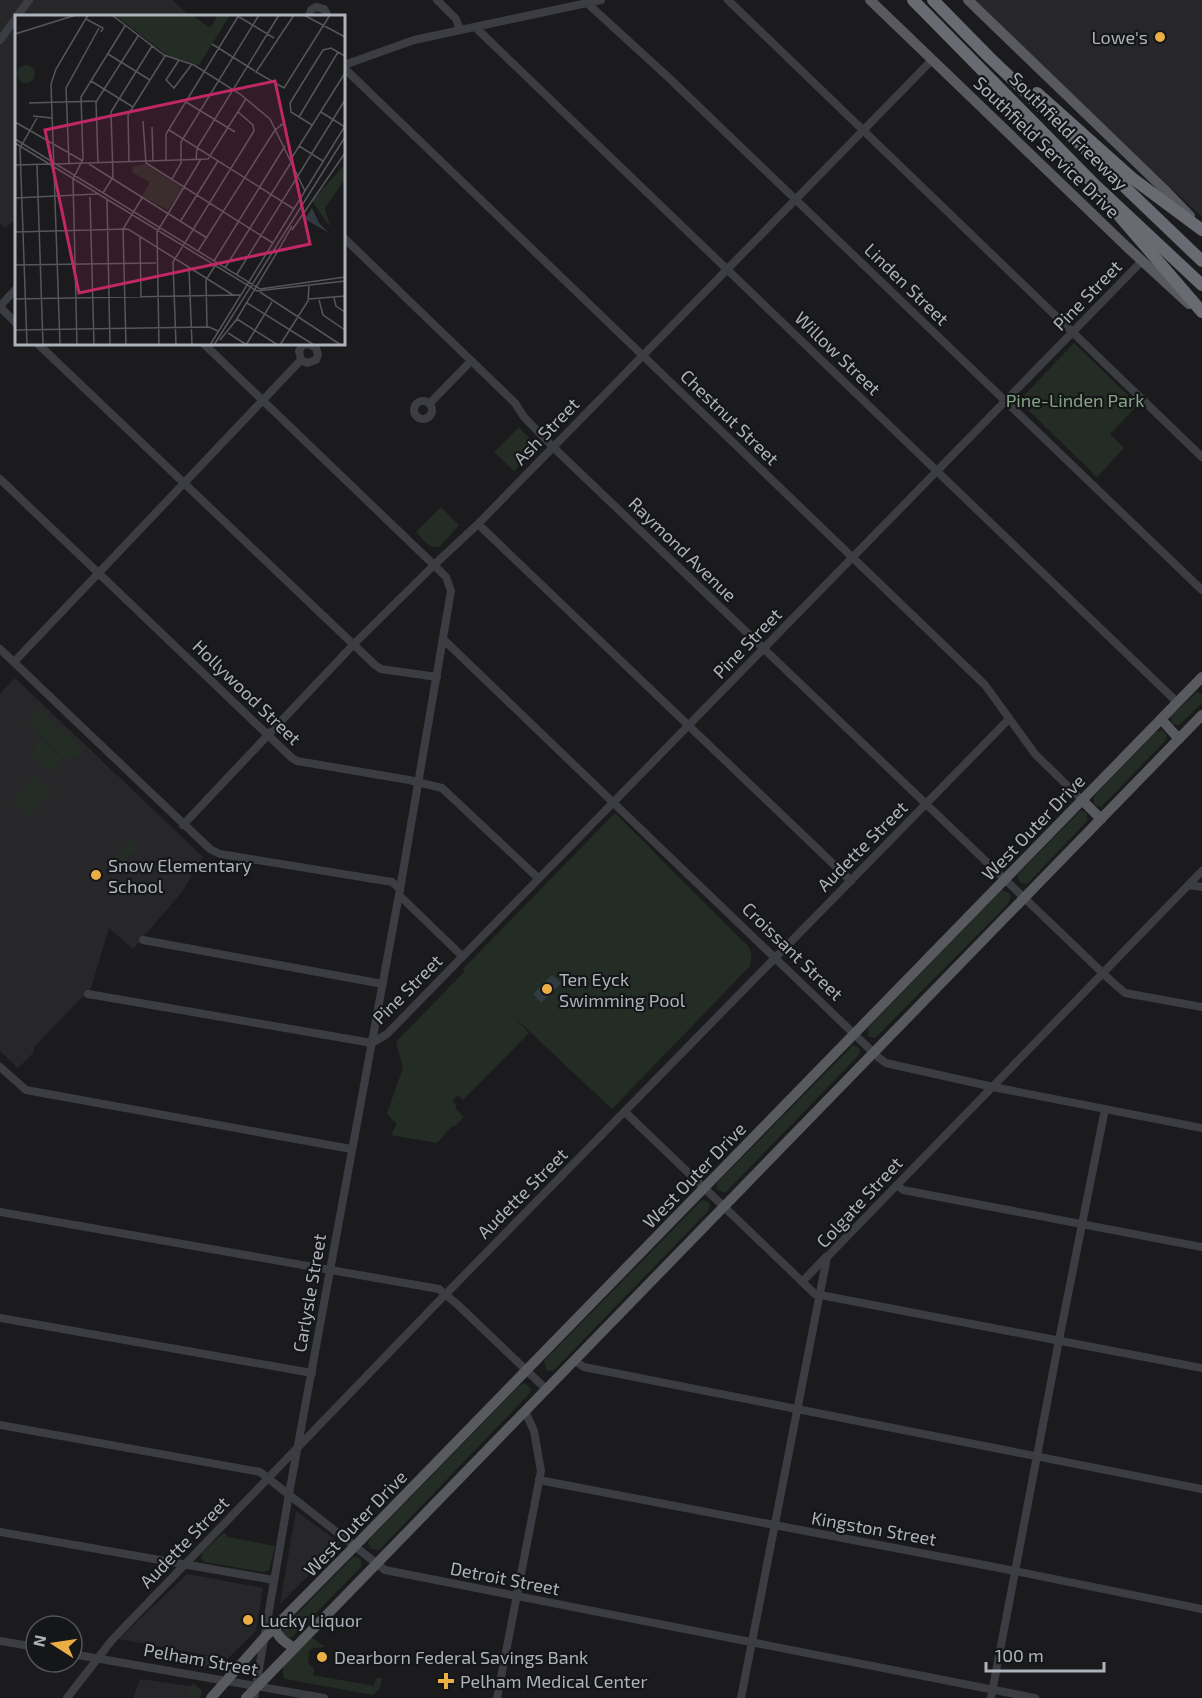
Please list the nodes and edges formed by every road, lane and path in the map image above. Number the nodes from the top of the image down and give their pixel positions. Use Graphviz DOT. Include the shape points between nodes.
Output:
graph roads {
  1 [pos="29,0"];
  2 [pos="437,0"];
  3 [pos="601,0"];
  4 [pos="728,0"];
  5 [pos="870,0"];
  6 [pos="913,0"];
  7 [pos="933,0"];
  8 [pos="968,0"];
  9 [pos="571,3"];
  10 [pos="587,3"];
  11 [pos="18,15"];
  12 [pos="309,15"];
  13 [pos="327,15"];
  14 [pos="15,20"];
  15 [pos="475,27"];
  16 [pos="460,30"];
  17 [pos="0,40"];
  18 [pos="989,57"];
  19 [pos="932,60"];
  20 [pos="345,67"];
  21 [pos="345,68"];
  22 [pos="863,130"];
  23 [pos="1095,185"];
  24 [pos="795,200"];
  25 [pos="1202,230"];
  26 [pos="345,239"];
  27 [pos="1142,261"];
  28 [pos="1202,261"];
  29 [pos="727,269"];
  30 [pos="1202,285"];
  31 [pos="15,290"];
  32 [pos="0,307"];
  33 [pos="1202,314"];
  34 [pos="15,322"];
  35 [pos="1074,332"];
  36 [pos="39,345"];
  37 [pos="205,345"];
  38 [pos="305,345"];
  39 [pos="310,345"];
  40 [pos="643,356"];
  41 [pos="301,360"];
  42 [pos="471,361"];
  43 [pos="263,401"];
  44 [pos="1006,402"];
  45 [pos="429,403"];
  46 [pos="553,447"];
  47 [pos="1202,457"];
  48 [pos="938,472"];
  49 [pos="0,479"];
  50 [pos="184,482"];
  51 [pos="478,524"];
  52 [pos="852,557"];
  53 [pos="434,565"];
  54 [pos="99,573"];
  55 [pos="1202,590"];
  56 [pos="443,639"];
  57 [pos="353,645"];
  58 [pos="0,649"];
  59 [pos="764,649"];
  60 [pos="14,662"];
  61 [pos="437,677"];
  62 [pos="1200,681"];
  63 [pos="1177,702"];
  64 [pos="1202,715"];
  65 [pos="1009,719"];
  66 [pos="1161,719"];
  67 [pos="689,726"];
  68 [pos="269,735"];
  69 [pos="1179,739"];
  70 [pos="418,782"];
  71 [pos="1082,800"];
  72 [pos="614,803"];
  73 [pos="926,804"];
  74 [pos="1101,819"];
  75 [pos="183,825"];
  76 [pos="1202,872"];
  77 [pos="538,878"];
  78 [pos="1005,879"];
  79 [pos="851,881"];
  80 [pos="1189,885"];
  81 [pos="1202,887"];
  82 [pos="400,892"];
  83 [pos="1024,898"];
  84 [pos="143,940"];
  85 [pos="462,956"];
  86 [pos="776,958"];
  87 [pos="1103,974"];
  88 [pos="382,984"];
  89 [pos="88,994"];
  90 [pos="1202,1007"];
  91 [pos="855,1034"];
  92 [pos="372,1043"];
  93 [pos="873,1053"];
  94 [pos="0,1067"];
  95 [pos="993,1087"];
  96 [pos="1105,1109"];
  97 [pos="626,1113"];
  98 [pos="1202,1128"];
  99 [pos="351,1149"];
  100 [pos="897,1185"];
  101 [pos="704,1188"];
  102 [pos="723,1206"];
  103 [pos="0,1212"];
  104 [pos="1083,1224"];
  105 [pos="1202,1247"];
  106 [pos="826,1257"];
  107 [pos="330,1270"];
  108 [pos="802,1282"];
  109 [pos="446,1294"];
  110 [pos="819,1295"];
  111 [pos="0,1318"];
  112 [pos="1059,1340"];
  113 [pos="574,1360"];
  114 [pos="1202,1368"];
  115 [pos="526,1371"];
  116 [pos="312,1373"];
  117 [pos="546,1389"];
  118 [pos="798,1410"];
  119 [pos="525,1411"];
  120 [pos="0,1425"];
  121 [pos="298,1447"];
  122 [pos="1037,1457"];
  123 [pos="270,1478"];
  124 [pos="539,1480"];
  125 [pos="1202,1489"];
  126 [pos="289,1494"];
  127 [pos="775,1526"];
  128 [pos="0,1532"];
  129 [pos="355,1546"];
  130 [pos="185,1564"];
  131 [pos="375,1564"];
  132 [pos="1016,1571"];
  133 [pos="274,1580"];
  134 [pos="518,1598"];
  135 [pos="1202,1609"];
  136 [pos="275,1628"];
  137 [pos="264,1638"];
  138 [pos="0,1641"];
  139 [pos="751,1643"];
  140 [pos="24,1645"];
  141 [pos="294,1648"];
  142 [pos="84,1656"];
  143 [pos="97,1659"];
  144 [pos="226,1680"];
  145 [pos="257,1686"];
  146 [pos="992,1694"];
  147 [pos="68,1698"];
  148 [pos="211,1698"];
  149 [pos="246,1698"];
  150 [pos="254,1698"];
  151 [pos="324,1698"];
  152 [pos="497,1698"];
  153 [pos="741,1698"];
  154 [pos="1035,1698"];
  1 -- 11 [label="street"];
  2 -- 16 [label="street" via="456,19"];
  3 -- 10 [label="street"];
  4 -- 22 [label="street"];
  5 -- 19 [label="main road, Southfield Service Drive"];
  6 -- 23 [label="highway, Southfield Freeway"];
  7 -- 18 [label="highway, Southfield Freeway"];
  8 -- 25 [label="main road"];
  9 -- 10 [label="street"];
  9 -- 15 [label="street"];
  10 -- 24 [label="street, Linden Street"];
  12 -- 13 [label="street" via="316,7"];
  14 -- 17 [label="street"];
  15 -- 16 [label="street"];
  15 -- 29 [label="street, Willow Street"];
  16 -- 20 [label="street" via="414,40"];
  18 -- 25 [label="highway" via="1050,103 1132,178"];
  18 -- 28 [label="highway, Southfield Freeway"];
  19 -- 22 [label="street, Ash Street"];
  19 -- 27 [label="main road, Southfield Service Drive"];
  21 -- 40 [label="street, Chestnut Street"];
  22 -- 24 [label="street, Ash Street"];
  22 -- 35 [label="street"];
  23 -- 30 [label="highway, Southfield Freeway"];
  23 -- 33 [label="highway"];
  24 -- 29 [label="street, Ash Street"];
  24 -- 44 [label="street, Linden Street"];
  26 -- 42 [label="street, Raymond Avenue"];
  27 -- 33 [label="main road, Southfield Service Drive"];
  27 -- 35 [label="street, Pine Street"];
  29 -- 40 [label="street, Ash Street"];
  29 -- 48 [label="street, Willow Street"];
  31 -- 32 [label="street"];
  32 -- 34 [label="street"];
  35 -- 44 [label="street, Pine Street"];
  35 -- 47 [label="street"];
  36 -- 50 [label="street"];
  37 -- 43 [label="street, Carlysle Street"];
  38 -- 41 [label="street" via="299,351"];
  39 -- 41 [label="street" via="316,348 318,357 310,363"];
  40 -- 46 [label="street, Ash Street"];
  40 -- 52 [label="street, Chestnut Street"];
  41 -- 43 [label="street"];
  42 -- 45 [label="street"];
  42 -- 46 [label="street, Raymond Avenue"];
  43 -- 50 [label="street"];
  43 -- 53 [label="street, Carlysle Street"];
  44 -- 48 [label="street, Pine Street"];
  44 -- 55 [label="street, Linden Street"];
  46 -- 51 [label="street, Ash Street"];
  46 -- 59 [label="street, Raymond Avenue"];
  48 -- 52 [label="street, Pine Street"];
  48 -- 63 [label="street, Willow Street"];
  49 -- 54 [label="street, Hollywood Street"];
  50 -- 54 [label="street"];
  50 -- 57 [label="street"];
  51 -- 53 [label="street, Ash Street"];
  51 -- 67 [label="street"];
  52 -- 59 [label="street, Pine Street"];
  52 -- 65 [label="street, Chestnut Street" via="985,685"];
  53 -- 56 [label="street, Carlysle Street" via="446,577 451,591"];
  53 -- 57 [label="street, Ash Street"];
  54 -- 60 [label="street"];
  54 -- 68 [label="street, Hollywood Street"];
  56 -- 61 [label="street, Carlysle Street"];
  56 -- 72 [label="street, Croissant Street"];
  57 -- 61 [label="street" via="381,669"];
  57 -- 68 [label="street, Ash Street"];
  58 -- 60 [label="street"];
  59 -- 67 [label="street, Pine Street"];
  59 -- 73 [label="street, Raymond Avenue"];
  60 -- 75 [label="street"];
  61 -- 70 [label="street, Carlysle Street"];
  62 -- 63 [label="main road, West Outer Drive"];
  63 -- 66 [label="main road, West Outer Drive"];
  64 -- 69 [label="main road"];
  65 -- 71 [label="street, Chestnut Street" via="1035,754"];
  65 -- 73 [label="street, Audette Street"];
  66 -- 69 [label="main road"];
  66 -- 71 [label="main road, West Outer Drive"];
  67 -- 72 [label="street, Pine Street"];
  67 -- 79 [label="street"];
  68 -- 70 [label="street, Hollywood Street" via="297,761"];
  68 -- 75 [label="street, Ash Street"];
  69 -- 74 [label="main road"];
  70 -- 77 [label="street, Hollywood Street" via="447,791"];
  70 -- 82 [label="street, Carlysle Street"];
  71 -- 74 [label="main road"];
  71 -- 78 [label="main road, West Outer Drive"];
  72 -- 77 [label="street, Pine Street"];
  72 -- 86 [label="street, Croissant Street"];
  73 -- 78 [label="street, Raymond Avenue"];
  73 -- 79 [label="street, Audette Street"];
  74 -- 83 [label="main road"];
  75 -- 82 [label="street" via="220,854 392,882"];
  76 -- 80 [label="street, Colgate Street"];
  77 -- 85 [label="street, Pine Street"];
  78 -- 83 [label="street, Raymond Avenue"];
  78 -- 91 [label="main road, West Outer Drive"];
  79 -- 86 [label="street, Audette Street"];
  80 -- 81 [label="street"];
  80 -- 87 [label="street, Colgate Street"];
  82 -- 85 [label="street"];
  82 -- 88 [label="street, Carlysle Street"];
  83 -- 87 [label="street, Raymond Avenue"];
  83 -- 93 [label="main road"];
  84 -- 88 [label="street"];
  85 -- 92 [label="street, Pine Street" via="387,1034"];
  86 -- 91 [label="street, Croissant Street"];
  86 -- 97 [label="street, Audette Street"];
  87 -- 90 [label="street" via="1125,993"];
  87 -- 95 [label="street, Colgate Street"];
  88 -- 92 [label="street, Carlysle Street"];
  89 -- 92 [label="street"];
  91 -- 93 [label="street, Croissant Street"];
  91 -- 101 [label="main road, West Outer Drive"];
  92 -- 99 [label="street, Carlysle Street"];
  93 -- 95 [label="street, Croissant Street" via="886,1063"];
  93 -- 102 [label="main road"];
  94 -- 99 [label="street" via="26,1090"];
  95 -- 96 [label="street, Croissant Street"];
  95 -- 100 [label="street, Colgate Street"];
  96 -- 98 [label="street, Croissant Street"];
  96 -- 104 [label="street"];
  97 -- 101 [label="street"];
  97 -- 109 [label="street, Audette Street"];
  99 -- 107 [label="street, Carlysle Street"];
  100 -- 104 [label="street" via="903,1190"];
  100 -- 106 [label="street, Colgate Street"];
  101 -- 102 [label="street"];
  101 -- 115 [label="main road, West Outer Drive"];
  102 -- 108 [label="street"];
  102 -- 113 [label="main road"];
  103 -- 107 [label="street"];
  104 -- 105 [label="street"];
  104 -- 112 [label="street"];
  106 -- 108 [label="street"];
  106 -- 110 [label="street, Colgate Street"];
  107 -- 109 [label="street" via="439,1289"];
  107 -- 116 [label="street, Carlysle Street"];
  108 -- 110 [label="street"];
  109 -- 115 [label="street"];
  109 -- 121 [label="street, Audette Street"];
  110 -- 112 [label="street"];
  110 -- 118 [label="street, Colgate Street"];
  111 -- 116 [label="street"];
  112 -- 114 [label="street"];
  112 -- 122 [label="street"];
  113 -- 117 [label="main road"];
  113 -- 118 [label="street" via="584,1367"];
  115 -- 117 [label="street"];
  115 -- 129 [label="main road, West Outer Drive"];
  116 -- 121 [label="street, Carlysle Street"];
  117 -- 119 [label="main road"];
  118 -- 122 [label="street"];
  118 -- 127 [label="street, Colgate Street"];
  119 -- 124 [label="street" via="534,1431"];
  119 -- 131 [label="main road"];
  120 -- 123 [label="street, Detroit Street" via="260,1472"];
  121 -- 123 [label="street, Audette Street"];
  121 -- 126 [label="street, Carlysle Street"];
  122 -- 125 [label="street"];
  122 -- 132 [label="street"];
  123 -- 126 [label="street, Detroit Street"];
  123 -- 130 [label="street, Audette Street"];
  124 -- 127 [label="street, Kingston Street"];
  124 -- 134 [label="street"];
  126 -- 129 [label="street, Detroit Street"];
  126 -- 133 [label="street, Carlysle Street"];
  127 -- 132 [label="street, Kingston Street"];
  127 -- 139 [label="street, Colgate Street"];
  128 -- 130 [label="street"];
  129 -- 131 [label="street, Detroit Street"];
  129 -- 136 [label="main road, West Outer Drive"];
  130 -- 133 [label="street"];
  130 -- 143 [label="street, Audette Street"];
  131 -- 134 [label="street, Detroit Street" via="394,1572"];
  131 -- 141 [label="main road"];
  132 -- 135 [label="street, Kingston Street"];
  132 -- 146 [label="street"];
  133 -- 137 [label="street, Carlysle Street"];
  134 -- 139 [label="street, Detroit Street"];
  134 -- 152 [label="street"];
  136 -- 137 [label="main road, West Outer Drive"];
  136 -- 141 [label="main road" via="283,1641"];
  137 -- 144 [label="main road, West Outer Drive"];
  137 -- 145 [label="street, Carlysle Street"];
  138 -- 140 [label="street"];
  139 -- 146 [label="street, Detroit Street"];
  139 -- 153 [label="street, Colgate Street"];
  141 -- 145 [label="main road"];
  142 -- 143 [label="street, Pelham Street"];
  143 -- 144 [label="street, Pelham Street"];
  143 -- 147 [label="street, Audette Street"];
  144 -- 145 [label="street, Pelham Street"];
  144 -- 148 [label="main road, West Outer Drive"];
  145 -- 149 [label="main road"];
  145 -- 150 [label="street, Carlysle Street"];
  145 -- 151 [label="street, Pelham Street"];
  146 -- 154 [label="street, Detroit Street"];
}
